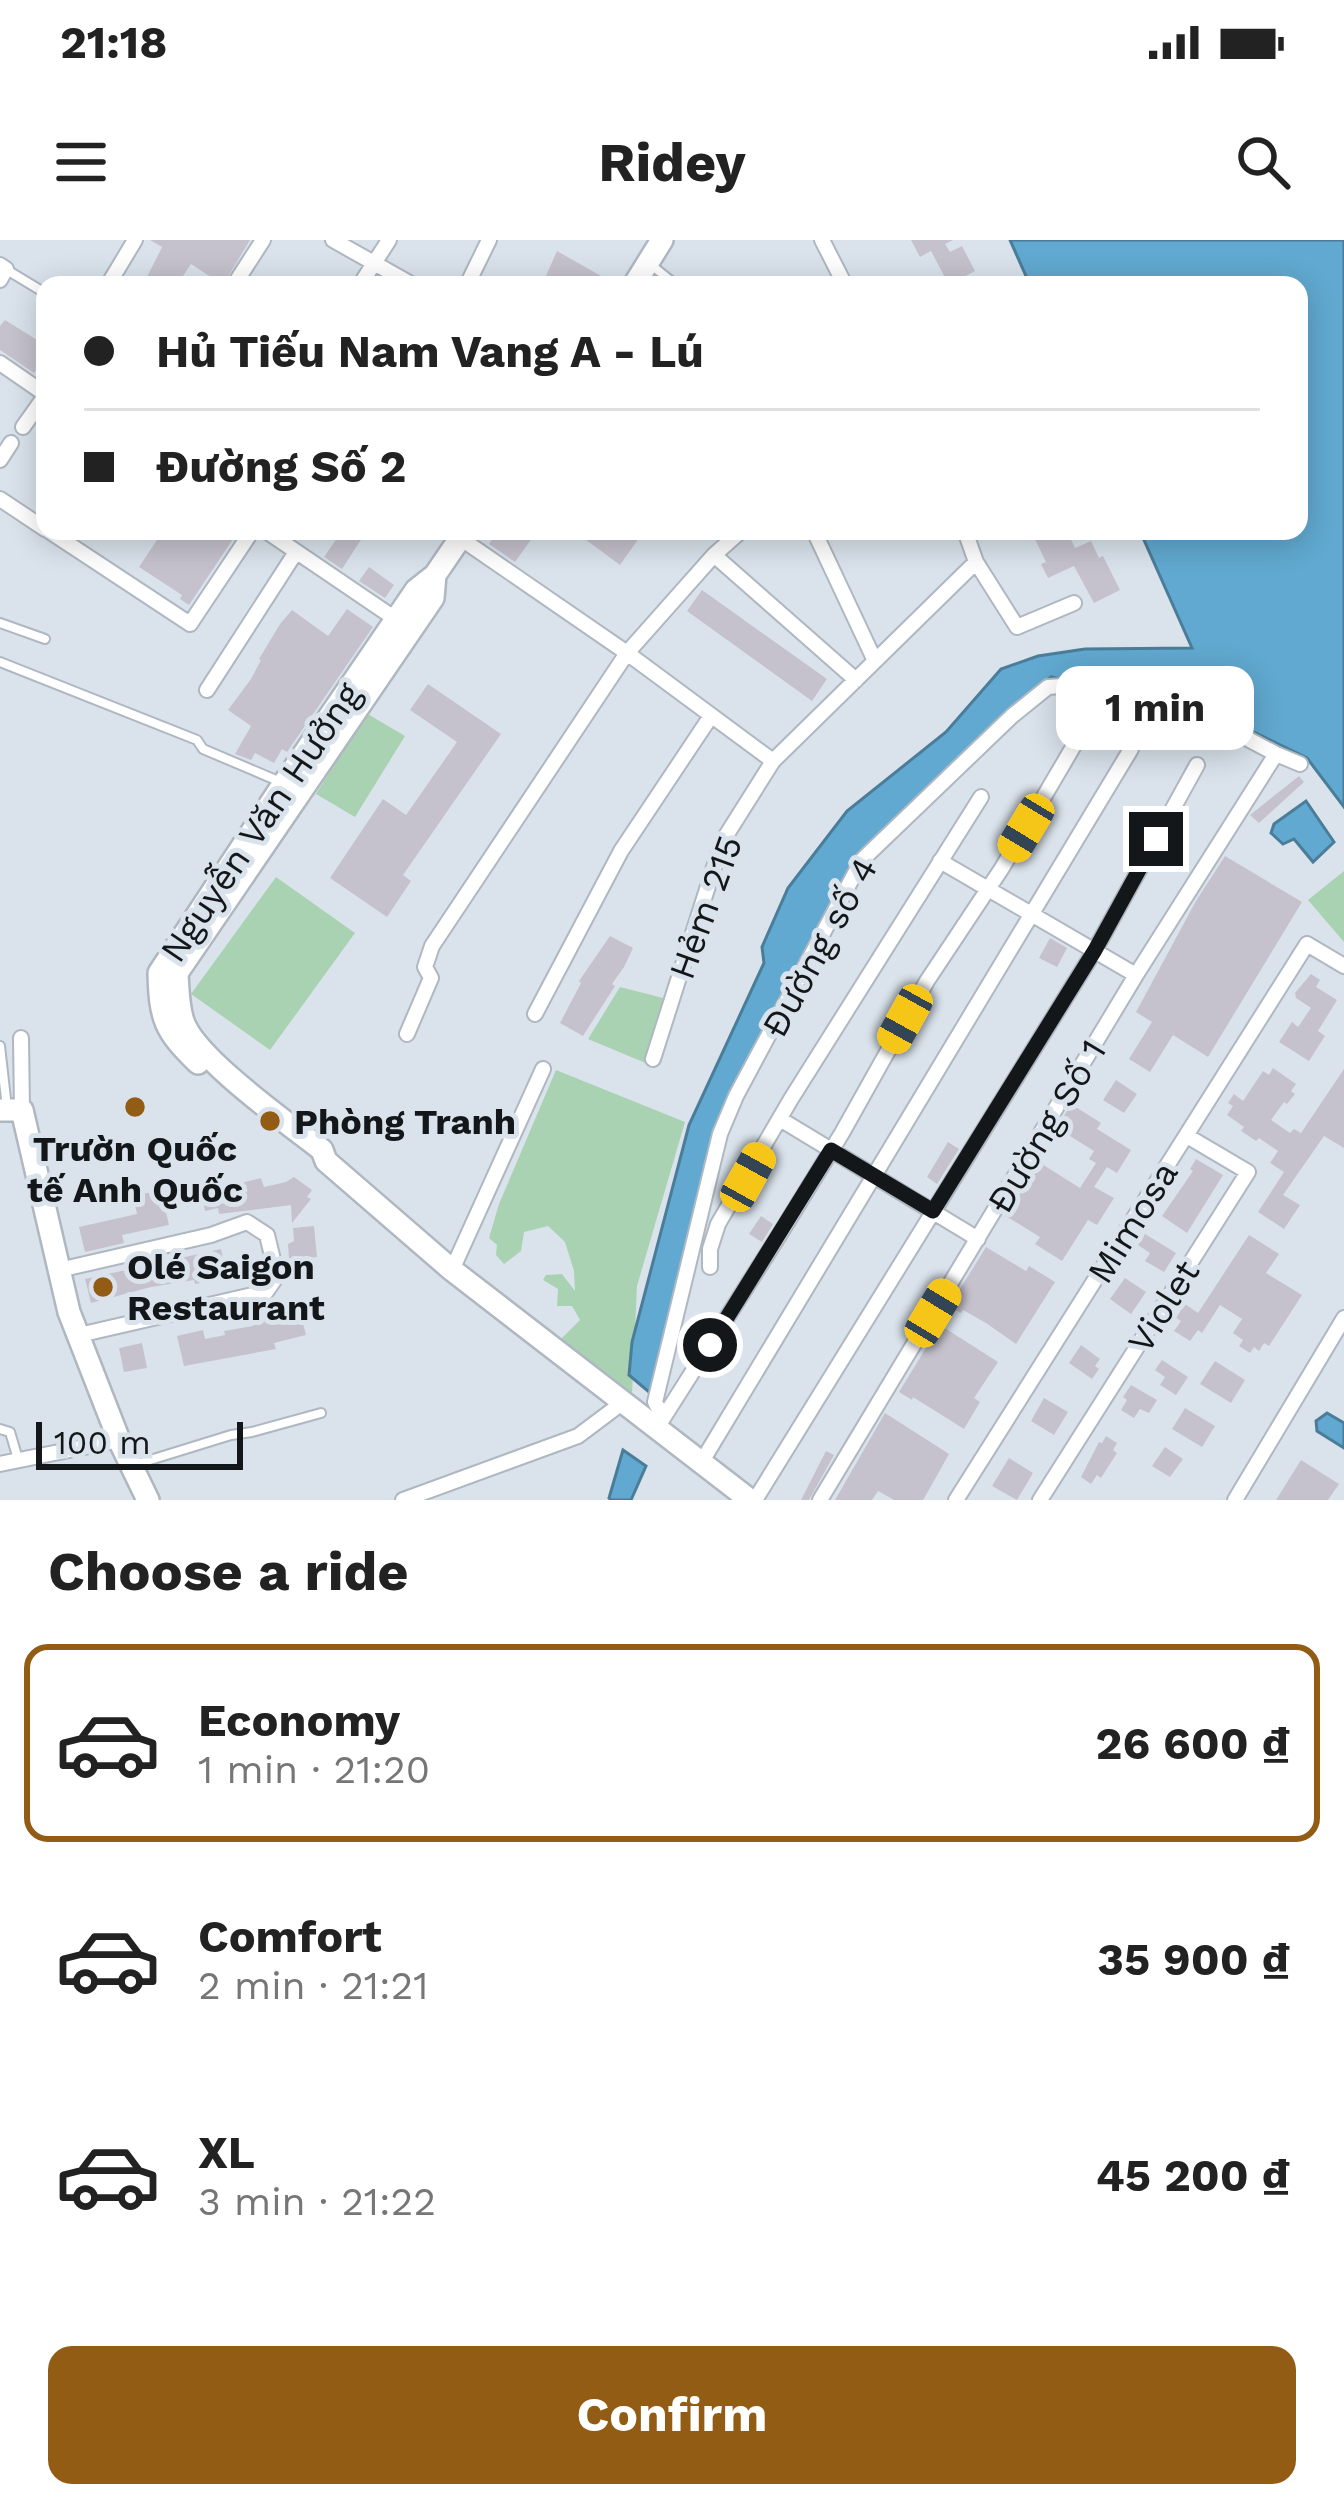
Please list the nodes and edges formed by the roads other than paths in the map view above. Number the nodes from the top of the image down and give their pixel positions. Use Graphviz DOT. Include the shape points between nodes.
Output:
graph roads {
  1 [pos="135,240"];
  2 [pos="263,240"];
  3 [pos="333,240"];
  4 [pos="389,240"];
  5 [pos="489,240"];
  6 [pos="662,240"];
  7 [pos="822,240"];
  8 [pos="649,263"];
  9 [pos="374,264"];
  10 [pos="2,271"];
  11 [pos="113,276"];
  12 [pos="240,276"];
  13 [pos="366,276"];
  14 [pos="396,276"];
  15 [pos="471,276"];
  16 [pos="640,276"];
  17 [pos="665,276"];
  18 [pos="840,276"];
  19 [pos="36,288"];
  20 [pos="0,363"];
  21 [pos="36,389"];
  22 [pos="36,408"];
  23 [pos="23,427"];
  24 [pos="11,443"];
  25 [pos="0,460"];
  26 [pos="0,499"];
  27 [pos="36,523"];
  28 [pos="62,540"];
  29 [pos="246,540"];
  30 [pos="279,540"];
  31 [pos="458,540"];
  32 [pos="470,540"];
  33 [pos="731,540"];
  34 [pos="818,540"];
  35 [pos="968,540"];
  36 [pos="296,552"];
  37 [pos="714,555"];
  38 [pos="976,562"];
  39 [pos="435,575"];
  40 [pos="1074,603"];
  41 [pos="397,620"];
  42 [pos="0,622"];
  43 [pos="45,639"];
  44 [pos="627,653"];
  45 [pos="875,661"];
  46 [pos="0,662"];
  47 [pos="856,680"];
  48 [pos="207,690"];
  49 [pos="357,693"];
  50 [pos="1102,701"];
  51 [pos="712,716"];
  52 [pos="1131,749"];
  53 [pos="1276,754"];
  54 [pos="773,761"];
  55 [pos="1300,764"];
  56 [pos="1198,765"];
  57 [pos="284,783"];
  58 [pos="981,797"];
  59 [pos="940,861"];
  60 [pos="989,888"];
  61 [pos="1033,913"];
  62 [pos="1095,950"];
  63 [pos="1344,966"];
  64 [pos="1136,975"];
  65 [pos="535,1014"];
  66 [pos="407,1034"];
  67 [pos="21,1038"];
  68 [pos="0,1046"];
  69 [pos="653,1059"];
  70 [pos="543,1069"];
  71 [pos="10,1110"];
  72 [pos="780,1119"];
  73 [pos="1187,1136"];
  74 [pos="831,1150"];
  75 [pos="326,1161"];
  76 [pos="874,1176"];
  77 [pos="933,1211"];
  78 [pos="977,1239"];
  79 [pos="710,1267"];
  80 [pos="59,1270"];
  81 [pos="452,1270"];
  82 [pos="1344,1318"];
  83 [pos="79,1335"];
  84 [pos="622,1403"];
  85 [pos="321,1413"];
  86 [pos="656,1424"];
  87 [pos="0,1429"];
  88 [pos="119,1440"];
  89 [pos="18,1460"];
  90 [pos="700,1463"];
  91 [pos="0,1464"];
  92 [pos="134,1466"];
  93 [pos="148,1500"];
  94 [pos="403,1500"];
  95 [pos="752,1500"];
  96 [pos="820,1500"];
  97 [pos="956,1500"];
  98 [pos="1040,1500"];
  99 [pos="1235,1500"];
  1 -- 11 [label="street"];
  2 -- 12 [label="street"];
  3 -- 9 [label="street"];
  4 -- 9 [label="street"];
  5 -- 15 [label="street"];
  6 -- 8 [label="main road"];
  7 -- 18 [label="street"];
  8 -- 16 [label="main road"];
  8 -- 17 [label="lane"];
  9 -- 13 [label="street"];
  9 -- 14 [label="street"];
  10 -- 19 [label="lane"];
  20 -- 21 [label="street"];
  22 -- 23 [label="street"];
  24 -- 25 [label="street"];
  26 -- 27 [label="street"];
  28 -- 29 [label="street" via="190,624"];
  30 -- 36 [label="street"];
  31 -- 39 [label="main road, Nguyễn Văn Hưởng"];
  32 -- 44 [label="street"];
  33 -- 37 [label="street"];
  34 -- 45 [label="street"];
  35 -- 38 [label="street"];
  36 -- 41 [label="street"];
  36 -- 48 [label="street"];
  37 -- 44 [label="street"];
  37 -- 47 [label="street"];
  38 -- 40 [label="street" via="1017,627"];
  38 -- 45 [label="street, Hẻm 215"];
  39 -- 41 [label="main road, Nguyễn Văn Hưởng"];
  39 -- 49 [label="main road, Nguyễn Văn Hưởng" via="433,598"];
  41 -- 49 [label="main road, Nguyễn Văn Hưởng"];
  42 -- 43 [label="lane"];
  44 -- 51 [label="street"];
  44 -- 66 [label="street" via="432,946 425,967 431,978"];
  45 -- 47 [label="street, Hẻm 215"];
  46 -- 57 [label="lane"];
  47 -- 54 [label="street, Hẻm 215"];
  49 -- 57 [label="main road, Nguyễn Văn Hưởng"];
  49 -- 75 [label="main road, Nguyễn Văn Hưởng" via="177,973 189,1034"];
  50 -- 53 [label="street" via="1231,730"];
  50 -- 60 [label="street"];
  50 -- 86 [label="street, Đường số 4" via="1048,687 862,860 720,1134"];
  51 -- 54 [label="street"];
  51 -- 65 [label="street" via="621,851"];
  52 -- 61 [label="street"];
  53 -- 55 [label="street"];
  53 -- 64 [label="street, Đường Số 1"];
  54 -- 69 [label="street, Hẻm 215" via="722,842"];
  56 -- 62 [label="street"];
  57 -- 75 [label="main road, Nguyễn Văn Hưởng" via="159,974 160,1002 171,1036 233,1097"];
  58 -- 59 [label="street"];
  59 -- 60 [label="street"];
  59 -- 72 [label="street"];
  60 -- 61 [label="street"];
  60 -- 74 [label="street"];
  61 -- 62 [label="street"];
  61 -- 76 [label="street"];
  62 -- 64 [label="street"];
  62 -- 77 [label="street"];
  63 -- 73 [label="street, Mimosa" via="1313,941"];
  64 -- 78 [label="street, Đường Số 1"];
  67 -- 71 [label="street"];
  68 -- 71 [label="lane"];
  70 -- 81 [label="street"];
  71 -- 80 [label="main road"];
  72 -- 74 [label="street"];
  72 -- 79 [label="street" via="718,1224"];
  73 -- 97 [label="street, Mimosa"];
  73 -- 98 [label="street, Violet" via="1248,1172"];
  74 -- 76 [label="street"];
  74 -- 86 [label="street"];
  75 -- 81 [label="main road, Nguyễn Văn Hưởng"];
  76 -- 77 [label="street"];
  76 -- 90 [label="street"];
  77 -- 78 [label="street"];
  77 -- 95 [label="street"];
  78 -- 96 [label="street, Đường Số 1"];
  80 -- 83 [label="main road"];
  80 -- 83 [label="street" via="248,1222 267,1235 277,1276 266,1292"];
  81 -- 84 [label="main road, Nguyễn Văn Hưởng"];
  82 -- 99 [label="street"];
  83 -- 88 [label="main road"];
  84 -- 86 [label="main road, Nguyễn Văn Hưởng"];
  84 -- 94 [label="street" via="578,1436"];
  85 -- 92 [label="lane"];
  86 -- 90 [label="main road, Nguyễn Văn Hưởng"];
  87 -- 89 [label="lane" via="10,1432"];
  88 -- 89 [label="street"];
  88 -- 92 [label="main road"];
  89 -- 91 [label="street"];
  90 -- 95 [label="main road, Nguyễn Văn Hưởng"];
  92 -- 93 [label="main road"];
}
